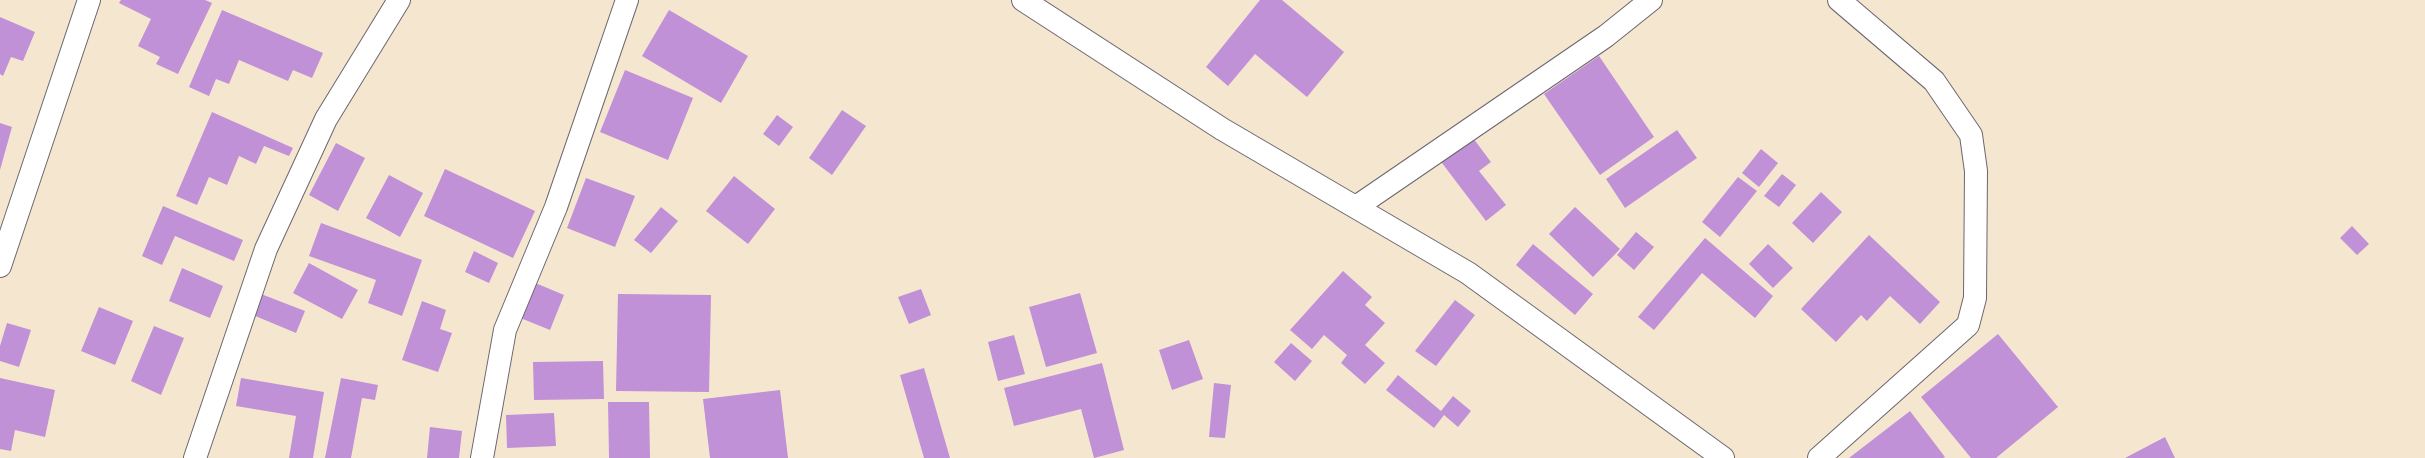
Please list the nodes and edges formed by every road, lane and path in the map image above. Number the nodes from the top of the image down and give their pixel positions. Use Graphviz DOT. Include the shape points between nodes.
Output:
graph roads {
  1 [pos="89,0"];
  2 [pos="399,0"];
  3 [pos="626,0"];
  4 [pos="1023,0"];
  5 [pos="1651,0"];
  6 [pos="1839,0"];
  7 [pos="1356,207"];
  8 [pos="1,259"];
  9 [pos="195,458"];
  10 [pos="482,458"];
  11 [pos="1723,458"];
  12 [pos="1819,458"];
  1 -- 8 [label="street"];
  2 -- 9 [label="street" via="326,119 266,250"];
  3 -- 10 [label="street" via="556,207 505,330"];
  4 -- 7 [label="street" via="1222,129"];
  5 -- 7 [label="street" via="1606,36"];
  6 -- 12 [label="street" via="1934,81 1971,135 1976,171 1974,298 1968,325"];
  7 -- 11 [label="street" via="1468,273"];
}
